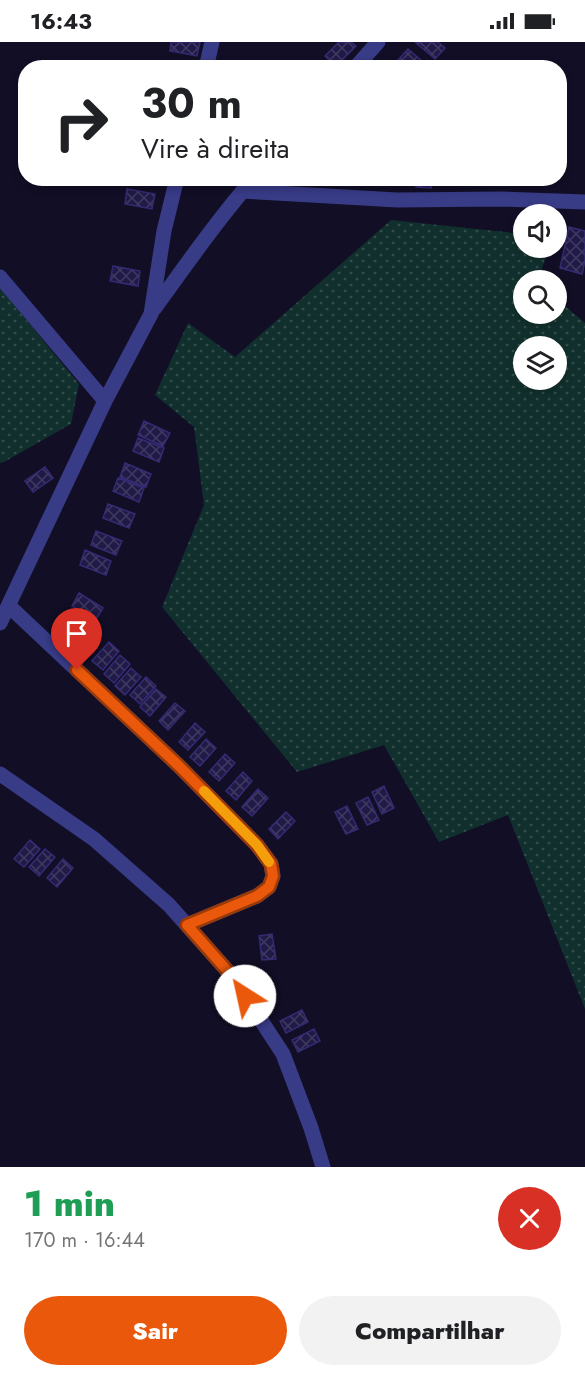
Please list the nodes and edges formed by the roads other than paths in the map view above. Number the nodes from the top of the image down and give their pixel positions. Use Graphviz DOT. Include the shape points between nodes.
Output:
graph roads {
  1 [pos="212,42"];
  2 [pos="378,42"];
  3 [pos="208,60"];
  4 [pos="362,60"];
  5 [pos="175,186"];
  6 [pos="248,186"];
  7 [pos="243,191"];
  8 [pos="585,202"];
  9 [pos="0,277"];
  10 [pos="151,314"];
  11 [pos="105,401"];
  12 [pos="3,616"];
  13 [pos="0,774"];
  14 [pos="187,925"];
  15 [pos="323,1167"];
  1 -- 3 [label="street"];
  2 -- 4 [label="street"];
  5 -- 10 [label="street"];
  6 -- 7 [label="street"];
  7 -- 8 [label="street" via="397,200"];
  7 -- 10 [label="street"];
  9 -- 11 [label="street"];
  10 -- 11 [label="street"];
  11 -- 12 [label="street"];
  12 -- 14 [label="street" via="179,766 271,864 273,876 269,887 257,896"];
  13 -- 14 [label="street" via="94,839"];
  14 -- 15 [label="street" via="232,976 283,1054"];
}
